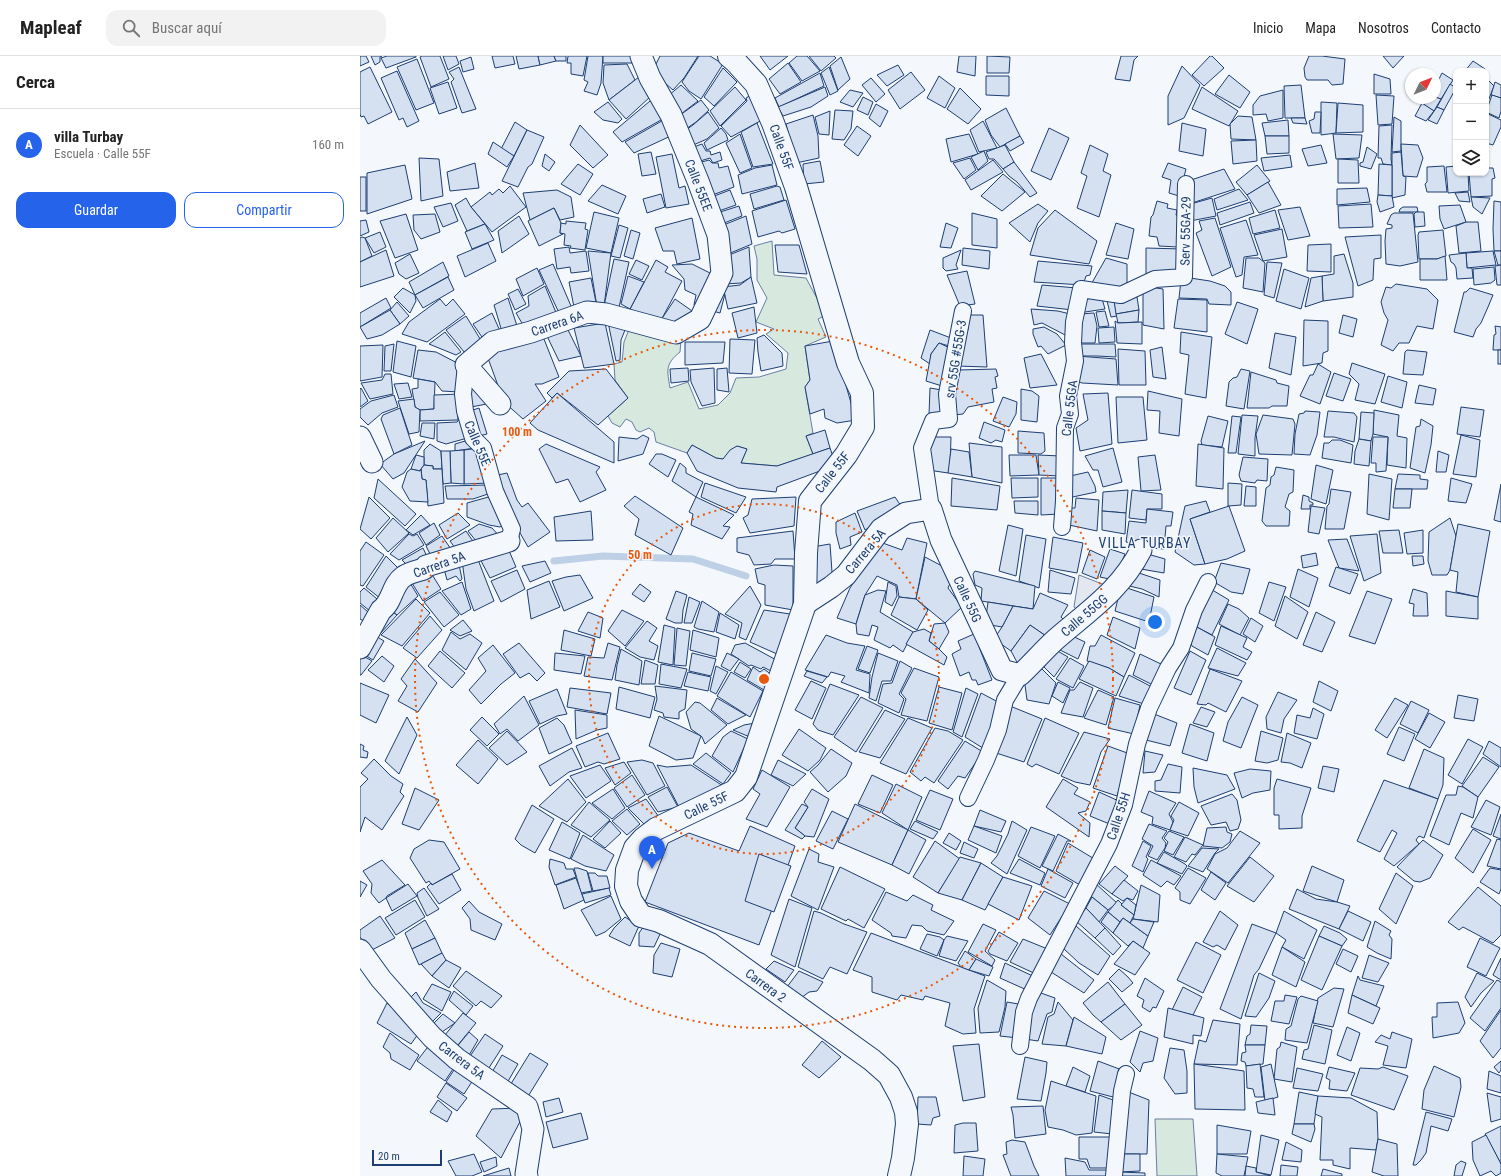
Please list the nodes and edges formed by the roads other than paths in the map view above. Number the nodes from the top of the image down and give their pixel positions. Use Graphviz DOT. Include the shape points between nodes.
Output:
graph roads {
  1 [pos="641,56"];
  2 [pos="729,56"];
  3 [pos="1186,184"];
  4 [pos="1081,289"];
  5 [pos="963,311"];
  6 [pos="700,319"];
  7 [pos="466,365"];
  8 [pos="500,404"];
  9 [pos="360,437"];
  10 [pos="372,462"];
  11 [pos="931,509"];
  12 [pos="1062,527"];
  13 [pos="509,541"];
  14 [pos="1141,550"];
  15 [pos="1208,582"];
  16 [pos="805,604"];
  17 [pos="360,648"];
  18 [pos="1020,675"];
  19 [pos="968,798"];
  20 [pos="627,870"];
  21 [pos="360,950"];
  22 [pos="1020,1046"];
  23 [pos="1126,1074"];
  24 [pos="527,1176"];
  25 [pos="899,1176"];
  26 [pos="1114,1176"];
  1 -- 6 [label="street, Calle 55EE" via="671,115 718,236 722,273"];
  2 -- 16 [label="street, Calle 55F" via="756,84 773,122 796,187 848,363 862,393 863,427 846,455 810,501"];
  3 -- 4 [label="street, Serv 55GA-29" via="1184,277 1155,279 1121,295"];
  4 -- 12 [label="street, Calle 55GA" via="1074,322 1075,361 1068,396 1070,414 1065,428"];
  5 -- 11 [label="street, srv 55G #55G-3" via="946,394 950,419 933,421 922,448"];
  6 -- 7 [label="street, Carrera 6A" via="676,333 606,314 587,312 532,332 493,342"];
  7 -- 8 [label="street"];
  7 -- 13 [label="street, Calle 55E" via="463,394 465,412 473,438 483,448 495,491 512,529"];
  9 -- 10 [label="street"];
  11 -- 16 [label="street, Carrera 5A" via="906,513 881,529 846,575"];
  11 -- 18 [label="street, Calle 55G" via="941,540 1002,670"];
  13 -- 17 [label="street, Carrera 5A" via="426,566 403,577"];
  14 -- 18 [label="street, Calle 55GG" via="1119,584 1054,640"];
  15 -- 22 [label="street, Calle 55H" via="1194,610 1181,648 1168,668 1149,708 1137,744 1124,805 1109,844 1029,998 1024,1012"];
  16 -- 20 [label="street, Calle 55F" via="746,777 735,791 652,832 635,848"];
  18 -- 19 [label="street" via="1005,700 998,730"];
  20 -- 25 [label="street, Carrera 2" via="626,886 631,901 641,916 659,921 710,944 872,1060 889,1075 906,1112 907,1124"];
  21 -- 24 [label="street, Carrera 5A" via="381,979 432,1037 457,1059 527,1107 534,1129"];
  23 -- 26 [label="street"];
}
